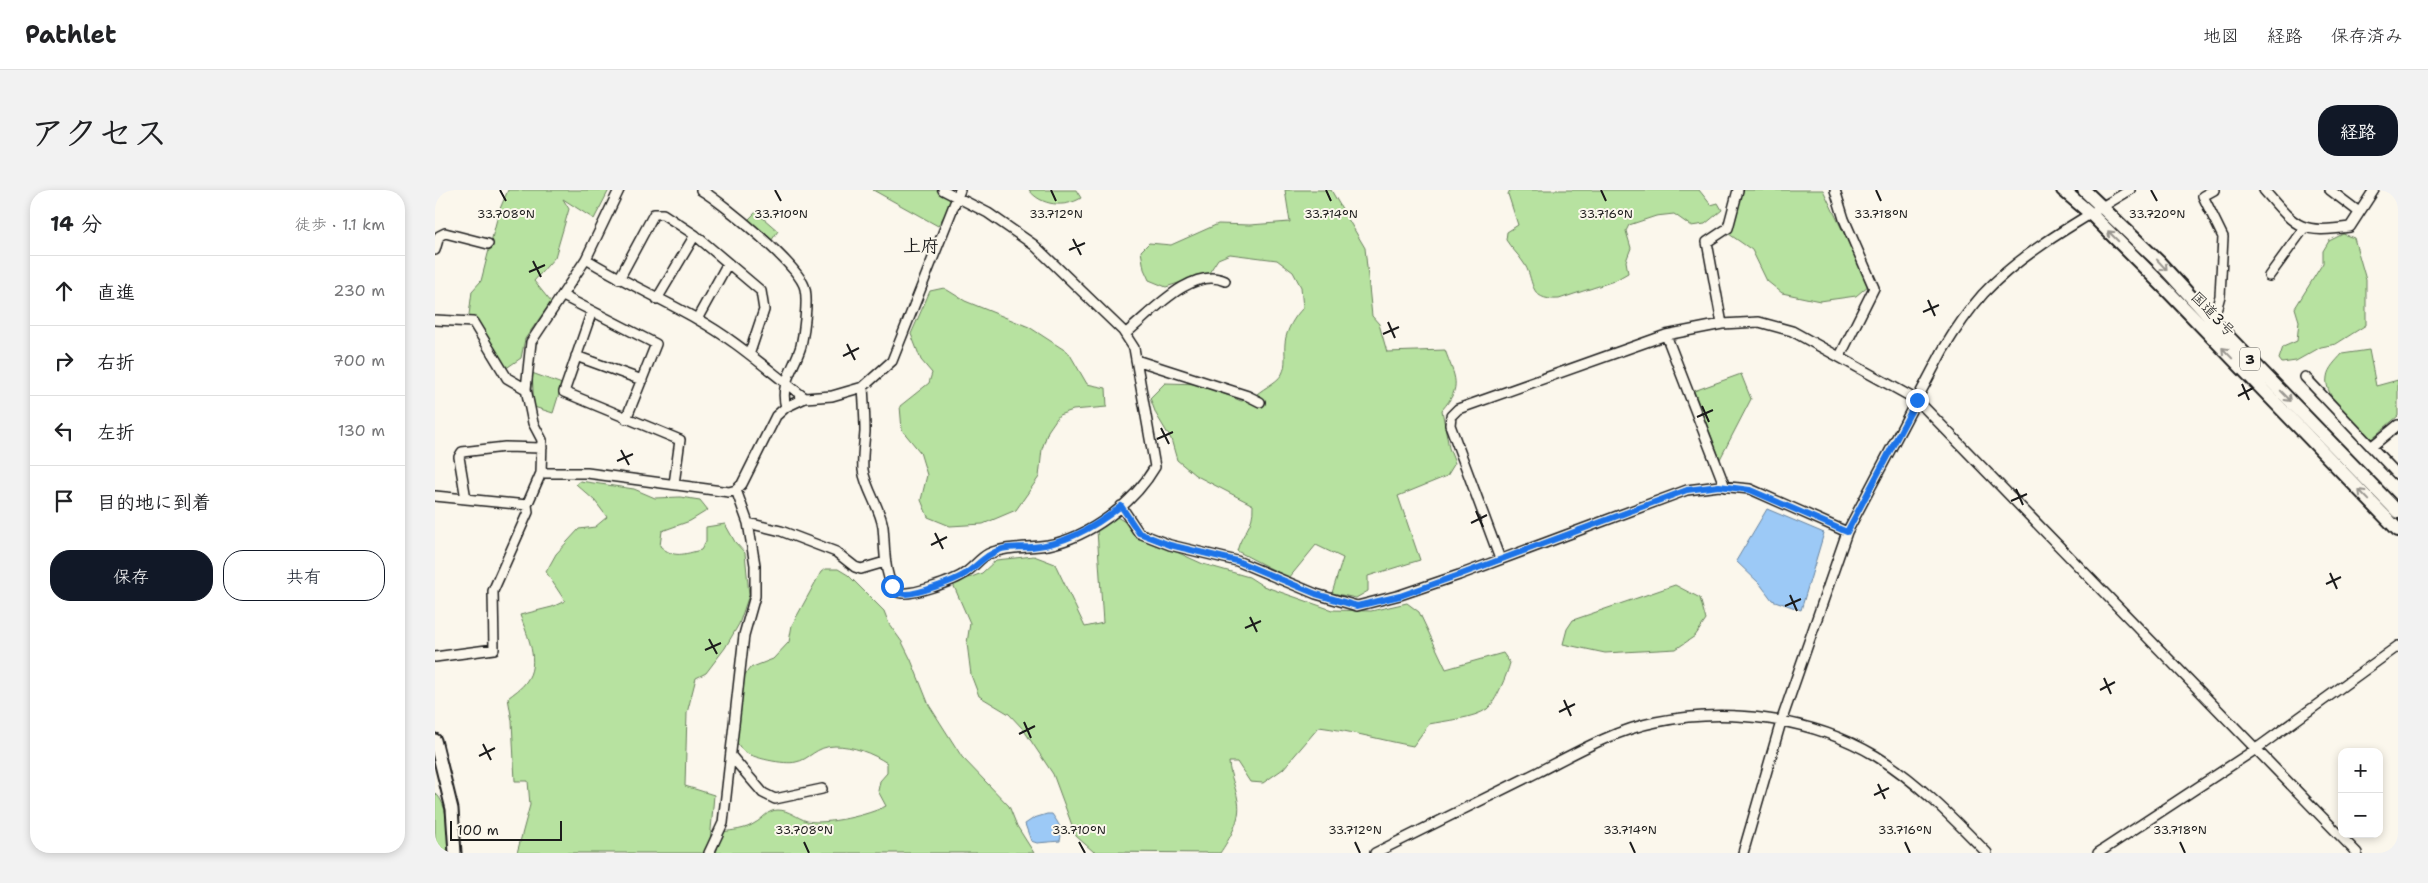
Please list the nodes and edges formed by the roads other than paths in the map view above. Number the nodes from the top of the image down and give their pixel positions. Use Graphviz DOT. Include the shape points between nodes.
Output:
graph roads {
  1 [pos="619,190"];
  2 [pos="701,190"];
  3 [pos="943,190"];
  4 [pos="1739,190"];
  5 [pos="1835,190"];
  6 [pos="2063,190"];
  7 [pos="2084,190"];
  8 [pos="2130,190"];
  9 [pos="2214,190"];
  10 [pos="2264,190"];
  11 [pos="2330,190"];
  12 [pos="2374,190"];
  13 [pos="959,194"];
  14 [pos="2096,211"];
  15 [pos="2359,212"];
  16 [pos="2304,228"];
  17 [pos="695,235"];
  18 [pos="488,244"];
  19 [pos="435,250"];
  20 [pos="586,259"];
  21 [pos="729,263"];
  22 [pos="2269,276"];
  23 [pos="619,279"];
  24 [pos="1225,281"];
  25 [pos="563,296"];
  26 [pos="657,299"];
  27 [pos="592,311"];
  28 [pos="697,319"];
  29 [pos="435,320"];
  30 [pos="2213,321"];
  31 [pos="1722,324"];
  32 [pos="1125,334"];
  33 [pos="1666,335"];
  34 [pos="750,352"];
  35 [pos="576,356"];
  36 [pos="1840,356"];
  37 [pos="1136,360"];
  38 [pos="2305,377"];
  39 [pos="642,380"];
  40 [pos="786,384"];
  41 [pos="863,387"];
  42 [pos="526,389"];
  43 [pos="805,398"];
  44 [pos="1917,400"];
  45 [pos="1260,402"];
  46 [pos="786,406"];
  47 [pos="626,419"];
  48 [pos="2398,425"];
  49 [pos="2371,447"];
  50 [pos="542,448"];
  51 [pos="541,473"];
  52 [pos="2398,475"];
  53 [pos="674,484"];
  54 [pos="1725,486"];
  55 [pos="736,490"];
  56 [pos="435,496"];
  57 [pos="466,499"];
  58 [pos="527,505"];
  59 [pos="1121,506"];
  60 [pos="2398,512"];
  61 [pos="748,523"];
  62 [pos="2398,530"];
  63 [pos="1847,532"];
  64 [pos="1500,559"];
  65 [pos="885,562"];
  66 [pos="2398,646"];
  67 [pos="435,657"];
  68 [pos="1781,722"];
  69 [pos="435,740"];
  70 [pos="2256,749"];
  71 [pos="732,757"];
  72 [pos="822,789"];
  73 [pos="455,853"];
  74 [pos="709,853"];
  75 [pos="1375,853"];
  76 [pos="1743,853"];
  77 [pos="1987,853"];
  78 [pos="2098,853"];
  79 [pos="2357,853"];
  1 -- 20 [label="street"];
  2 -- 40 [label="street" via="781,256 798,274 805,289 801,346"];
  3 -- 13 [label="street"];
  4 -- 31 [label="street" via="1728,228 1707,242"];
  5 -- 36 [label="street" via="1874,288"];
  6 -- 14 [label="highway, 国道3号 / 3"];
  7 -- 14 [label="highway, 国道3号 / 3"];
  8 -- 14 [label="street"];
  9 -- 30 [label="street" via="2203,196 2223,237 2220,296"];
  10 -- 16 [label="street" via="2289,219"];
  11 -- 15 [label="street"];
  12 -- 15 [label="street"];
  13 -- 32 [label="street" via="1034,246"];
  13 -- 41 [label="street" via="892,361"];
  14 -- 30 [label="highway, 国道3号 / 3, one-way" via="2158,261"];
  14 -- 44 [label="street" via="2021,261 1984,293 1959,324"];
  62 -- 14 [label="highway, 国道3号 / 3, one-way"];
  15 -- 16 [label="street" via="2350,228 2324,231"];
  16 -- 22 [label="street"];
  17 -- 21 [label="street"];
  17 -- 23 [label="street" via="663,214 654,214"];
  17 -- 26 [label="street"];
  18 -- 19 [label="street" via="445,233 439,236"];
  20 -- 23 [label="street"];
  20 -- 25 [label="street"];
  21 -- 28 [label="street"];
  21 -- 34 [label="street" via="761,292 764,310"];
  23 -- 26 [label="street"];
  24 -- 32 [label="street" via="1217,277 1198,280 1169,296"];
  25 -- 27 [label="street"];
  25 -- 42 [label="street" via="531,342"];
  26 -- 28 [label="street"];
  27 -- 35 [label="street"];
  27 -- 39 [label="street" via="656,344"];
  28 -- 34 [label="street"];
  29 -- 42 [label="street" via="473,322 507,378"];
  30 -- 60 [label="highway, 国道3号 / 3, one-way"];
  31 -- 33 [label="street"];
  31 -- 36 [label="street" via="1759,322 1792,331"];
  32 -- 37 [label="street" via="1134,348"];
  33 -- 54 [label="street"];
  33 -- 64 [label="street" via="1457,409 1451,416 1450,425"];
  34 -- 40 [label="street"];
  35 -- 39 [label="street"];
  35 -- 47 [label="street" via="564,392"];
  36 -- 44 [label="street"];
  37 -- 45 [label="street"];
  37 -- 59 [label="street" via="1155,467 1148,480"];
  38 -- 49 [label="street"];
  39 -- 47 [label="street"];
  40 -- 43 [label="street"];
  40 -- 46 [label="street" via="782,394"];
  41 -- 43 [label="street" via="832,396"];
  41 -- 65 [label="street" via="863,469 883,526"];
  42 -- 50 [label="street"];
  43 -- 46 [label="street"];
  44 -- 63 [label="street"];
  44 -- 70 [label="street"];
  46 -- 55 [label="street" via="776,416"];
  47 -- 53 [label="street" via="680,440"];
  48 -- 49 [label="street"];
  49 -- 52 [label="street"];
  50 -- 51 [label="street"];
  50 -- 57 [label="street" via="505,447 462,452 459,457"];
  51 -- 53 [label="street" via="587,473"];
  51 -- 58 [label="street"];
  53 -- 55 [label="street" via="729,492"];
  54 -- 63 [label="street" via="1750,490"];
  54 -- 64 [label="street" via="1687,490"];
  55 -- 61 [label="street"];
  56 -- 57 [label="street"];
  57 -- 58 [label="street"];
  58 -- 67 [label="street" via="528,512 493,591 494,649"];
  59 -- 64 [label="street" via="1139,533 1170,545 1237,561 1316,594 1357,606 1400,596"];
  59 -- 65 [label="street" via="1097,525 1059,543 1005,548 986,555 964,574 920,591 903,595 896,591"];
  61 -- 65 [label="street" via="781,531 827,549 861,569"];
  61 -- 71 [label="street" via="755,566 755,596 744,635"];
  63 -- 68 [label="street"];
  66 -- 70 [label="street"];
  68 -- 75 [label="street" via="1694,716 1654,722 1588,747"];
  68 -- 76 [label="street"];
  68 -- 77 [label="street" via="1832,734 1878,757 1915,786"];
  69 -- 73 [label="main road" via="452,809"];
  70 -- 78 [label="street"];
  70 -- 79 [label="street"];
  71 -- 72 [label="street" via="763,793 775,799"];
  71 -- 74 [label="street" via="723,823"];
}
